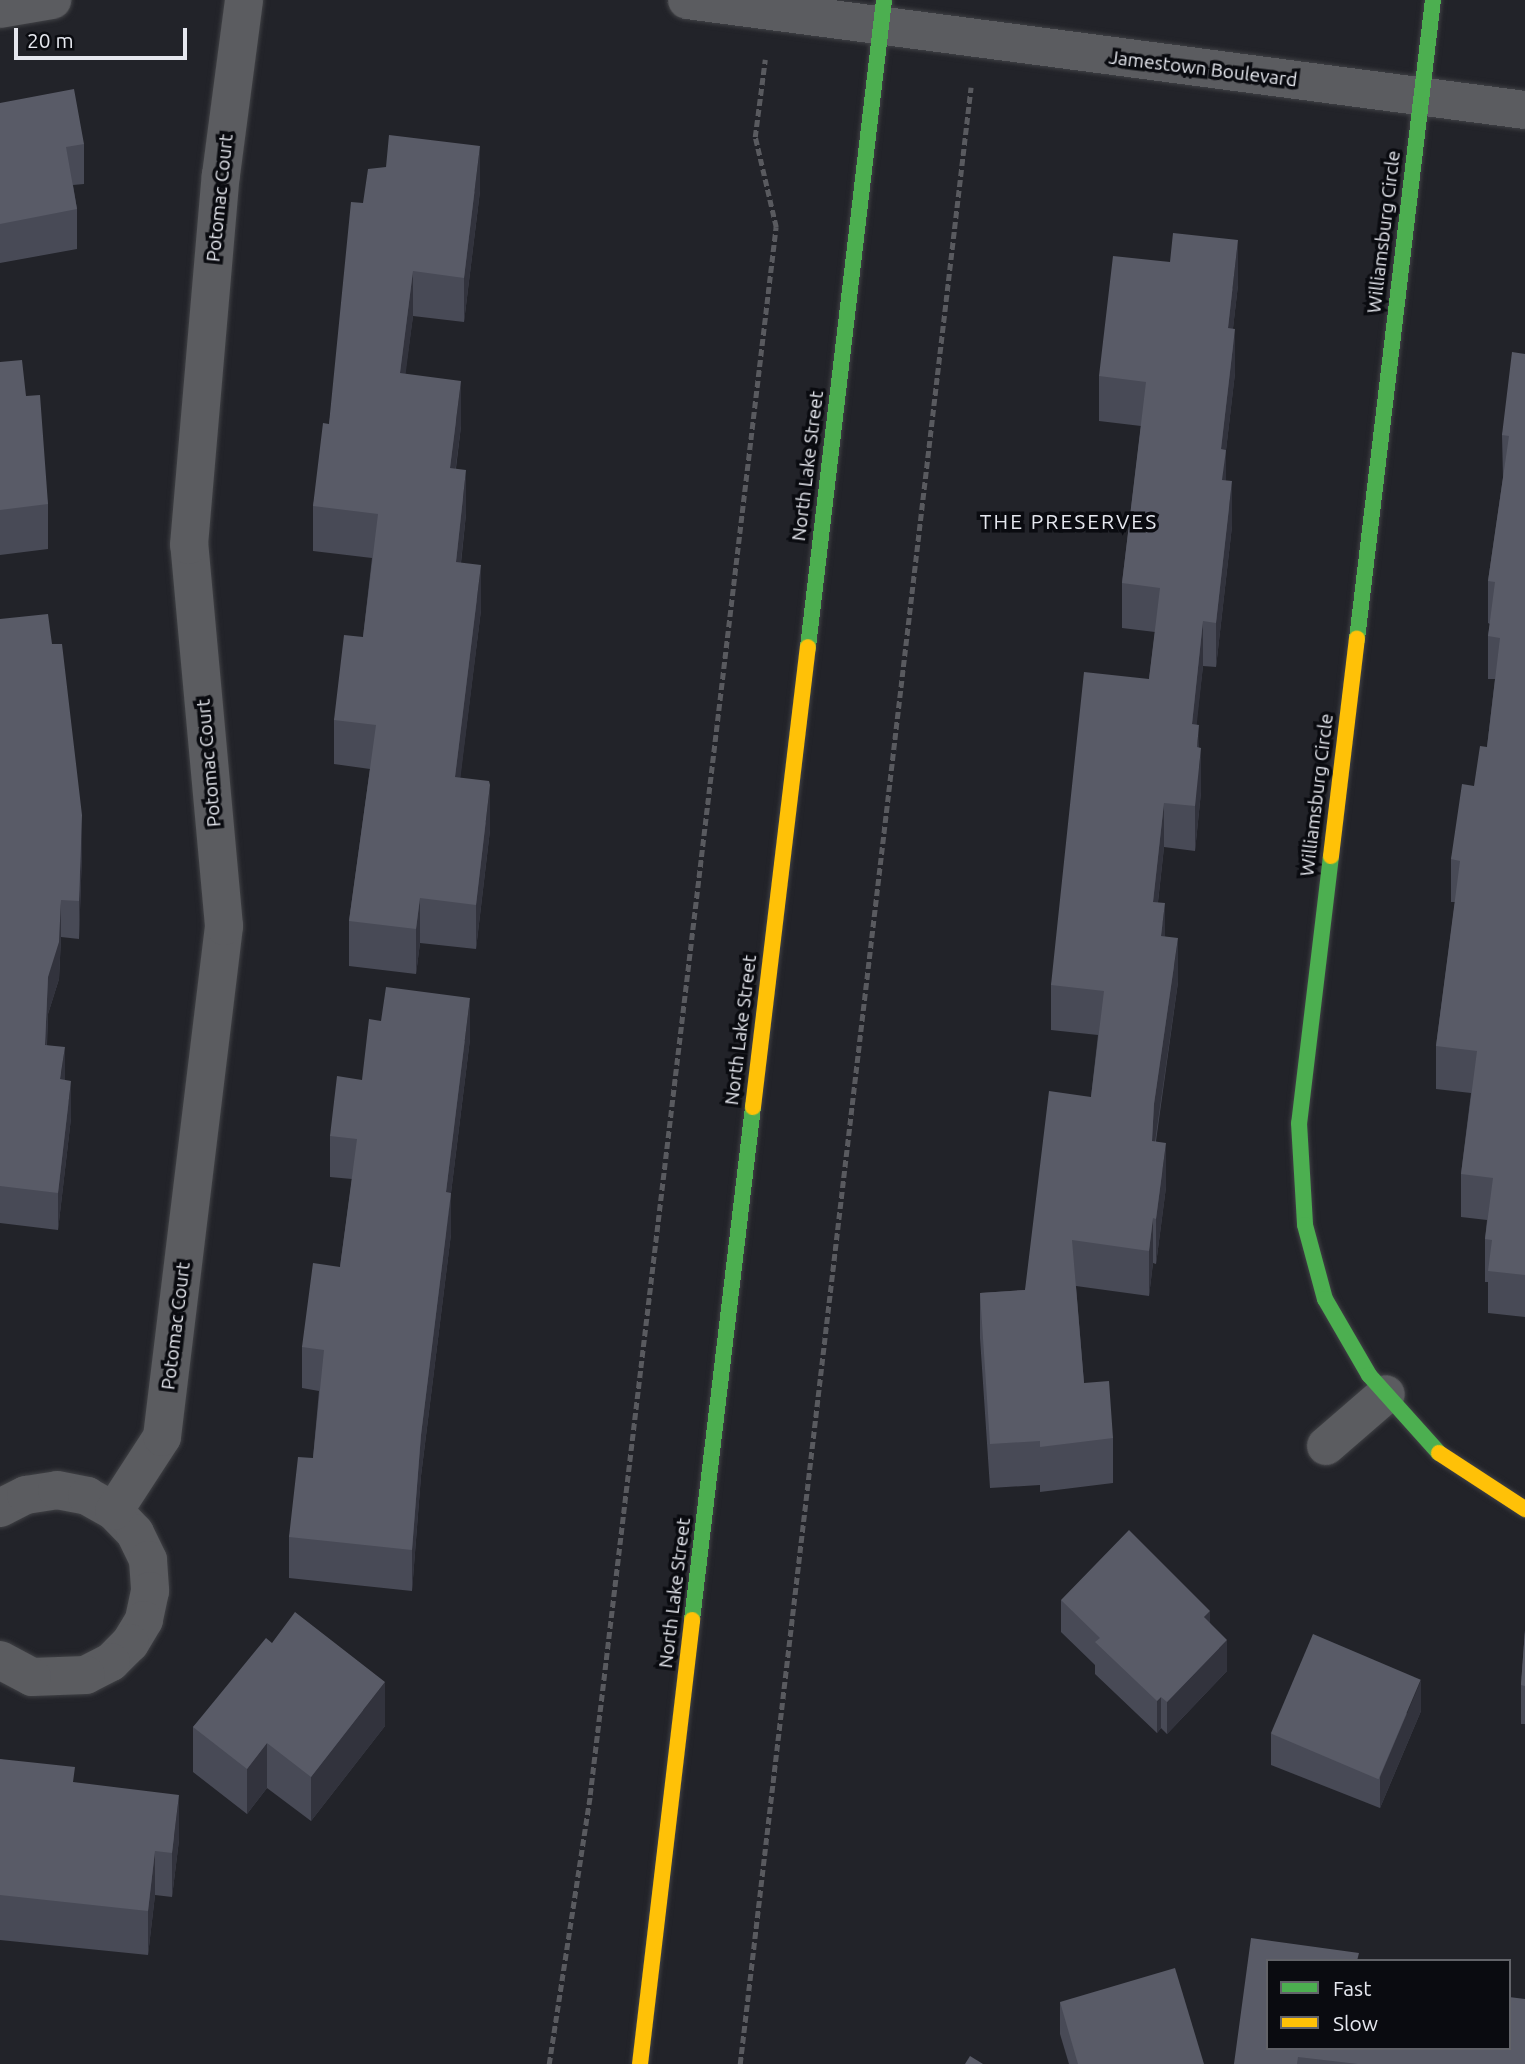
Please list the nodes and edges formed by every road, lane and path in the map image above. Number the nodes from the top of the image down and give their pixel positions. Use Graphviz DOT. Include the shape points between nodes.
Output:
graph roads {
  1 [pos="52,0"];
  2 [pos="244,0"];
  3 [pos="687,0"];
  4 [pos="1433,0"];
  5 [pos="0,9"];
  6 [pos="772,11"];
  7 [pos="883,13"];
  8 [pos="977,40"];
  9 [pos="1421,97"];
  10 [pos="1525,110"];
  11 [pos="1386,1394"];
  12 [pos="1326,1446"];
  13 [pos="0,1508"];
  14 [pos="1525,1509"];
  15 [pos="114,1511"];
  16 [pos="0,1660"];
  17 [pos="549,2064"];
  18 [pos="640,2064"];
  19 [pos="740,2064"];
  1 -- 5 [label="street"];
  2 -- 15 [label="street, Potomac Court" via="222,175 189,545 224,926 162,1437"];
  3 -- 6 [label="street, Jamestown Boulevard"];
  4 -- 9 [label="street, Williamsburg Circle"];
  6 -- 7 [label="street, Jamestown Boulevard"];
  6 -- 17 [label="path" via="755,137 775,227 592,1781"];
  7 -- 8 [label="street, Jamestown Boulevard"];
  7 -- 18 [label="street, North Lake Street"];
  8 -- 9 [label="street, Jamestown Boulevard"];
  8 -- 19 [label="path"];
  9 -- 10 [label="street, Jamestown Boulevard"];
  9 -- 11 [label="street, Williamsburg Circle" via="1299,1123 1305,1225 1325,1299 1369,1375"];
  11 -- 12 [label="street"];
  11 -- 14 [label="street, Williamsburg Circle" via="1446,1461"];
  13 -- 15 [label="street" via="26,1495 57,1490 87,1496"];
  15 -- 16 [label="street" via="135,1532 148,1560 150,1591 144,1620 130,1643 111,1662 86,1675 60,1679 32,1677"];
}
